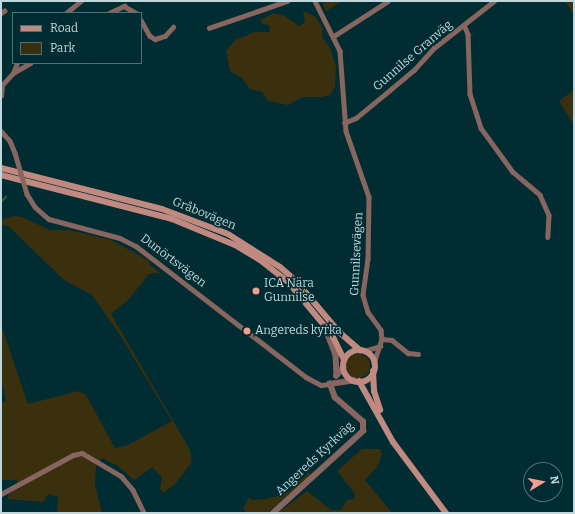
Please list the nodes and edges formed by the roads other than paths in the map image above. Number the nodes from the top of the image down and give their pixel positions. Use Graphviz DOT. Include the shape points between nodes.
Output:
graph roads {
  1 [pos="81,1"];
  2 [pos="287,1"];
  3 [pos="315,1"];
  4 [pos="388,1"];
  5 [pos="494,1"];
  6 [pos="67,12"];
  7 [pos="111,12"];
  8 [pos="134,12"];
  9 [pos="142,21"];
  10 [pos="464,25"];
  11 [pos="174,27"];
  12 [pos="209,28"];
  13 [pos="334,36"];
  14 [pos="17,64"];
  15 [pos="28,64"];
  16 [pos="13,73"];
  17 [pos="2,85"];
  18 [pos="1,96"];
  19 [pos="344,123"];
  20 [pos="1,131"];
  21 [pos="1,168"];
  22 [pos="1,175"];
  23 [pos="548,237"];
  24 [pos="326,328"];
  25 [pos="382,339"];
  26 [pos="380,346"];
  27 [pos="362,350"];
  28 [pos="418,354"];
  29 [pos="344,360"];
  30 [pos="374,363"];
  31 [pos="343,368"];
  32 [pos="373,371"];
  33 [pos="337,375"];
  34 [pos="356,381"];
  35 [pos="332,384"];
  36 [pos="407,462"];
  37 [pos="1,494"];
  38 [pos="144,513"];
  39 [pos="273,513"];
  40 [pos="446,513"];
  1 -- 6 [label="street"];
  2 -- 12 [label="street"];
  3 -- 13 [label="street, Gunnilsevägen"];
  4 -- 13 [label="street"];
  5 -- 10 [label="street, Gunnilse Granväg"];
  7 -- 8 [label="street" via="124,6"];
  9 -- 11 [label="street" via="154,39 165,36"];
  10 -- 19 [label="street, Gunnilse Granväg" via="434,48 414,70 356,118"];
  10 -- 23 [label="street" via="468,34 470,94 481,128 513,172 540,195 549,215"];
  13 -- 19 [label="street, Gunnilsevägen" via="340,51"];
  14 -- 16 [label="street"];
  15 -- 16 [label="street"];
  16 -- 17 [label="street"];
  17 -- 18 [label="street"];
  19 -- 25 [label="street, Gunnilsevägen" via="369,198 368,259 363,295 368,312 381,330"];
  20 -- 35 [label="street, Dunörtsvägen, bridge" via="10,141 15,153 27,194 35,207 49,219 120,238 136,246 306,377 321,385"];
  21 -- 27 [label="main road, Gråbovägen" via="162,209 228,234 280,267 296,281 339,332"];
  22 -- 24 [label="main road, Gråbovägen" via="172,219 221,239 260,260 276,272 299,294"];
  24 -- 29 [label="main road, Gråbovägen" via="340,347"];
  24 -- 33 [label="street" via="336,355"];
  25 -- 26 [label="street"];
  25 -- 28 [label="street" via="392,340 408,353"];
  26 -- 27 [label="street"];
  26 -- 30 [label="street"];
  27 -- 29 [label="main road" via="349,353"];
  27 -- 30 [label="main road" via="371,356"];
  29 -- 31 [label="main road"];
  30 -- 32 [label="main road"];
  31 -- 33 [label="street"];
  31 -- 34 [label="main road" via="348,377"];
  32 -- 34 [label="main road" via="369,377"];
  32 -- 36 [label="main road" via="375,398"];
  33 -- 35 [label="street"];
  34 -- 35 [label="street, Dunörtsvägen"];
  34 -- 36 [label="main road"];
  35 -- 39 [label="street, Angereds Kyrkväg" via="335,398 363,422 364,431"];
  36 -- 40 [label="main road"];
  37 -- 38 [label="street" via="66,458 82,453 121,476 133,490"];
}
